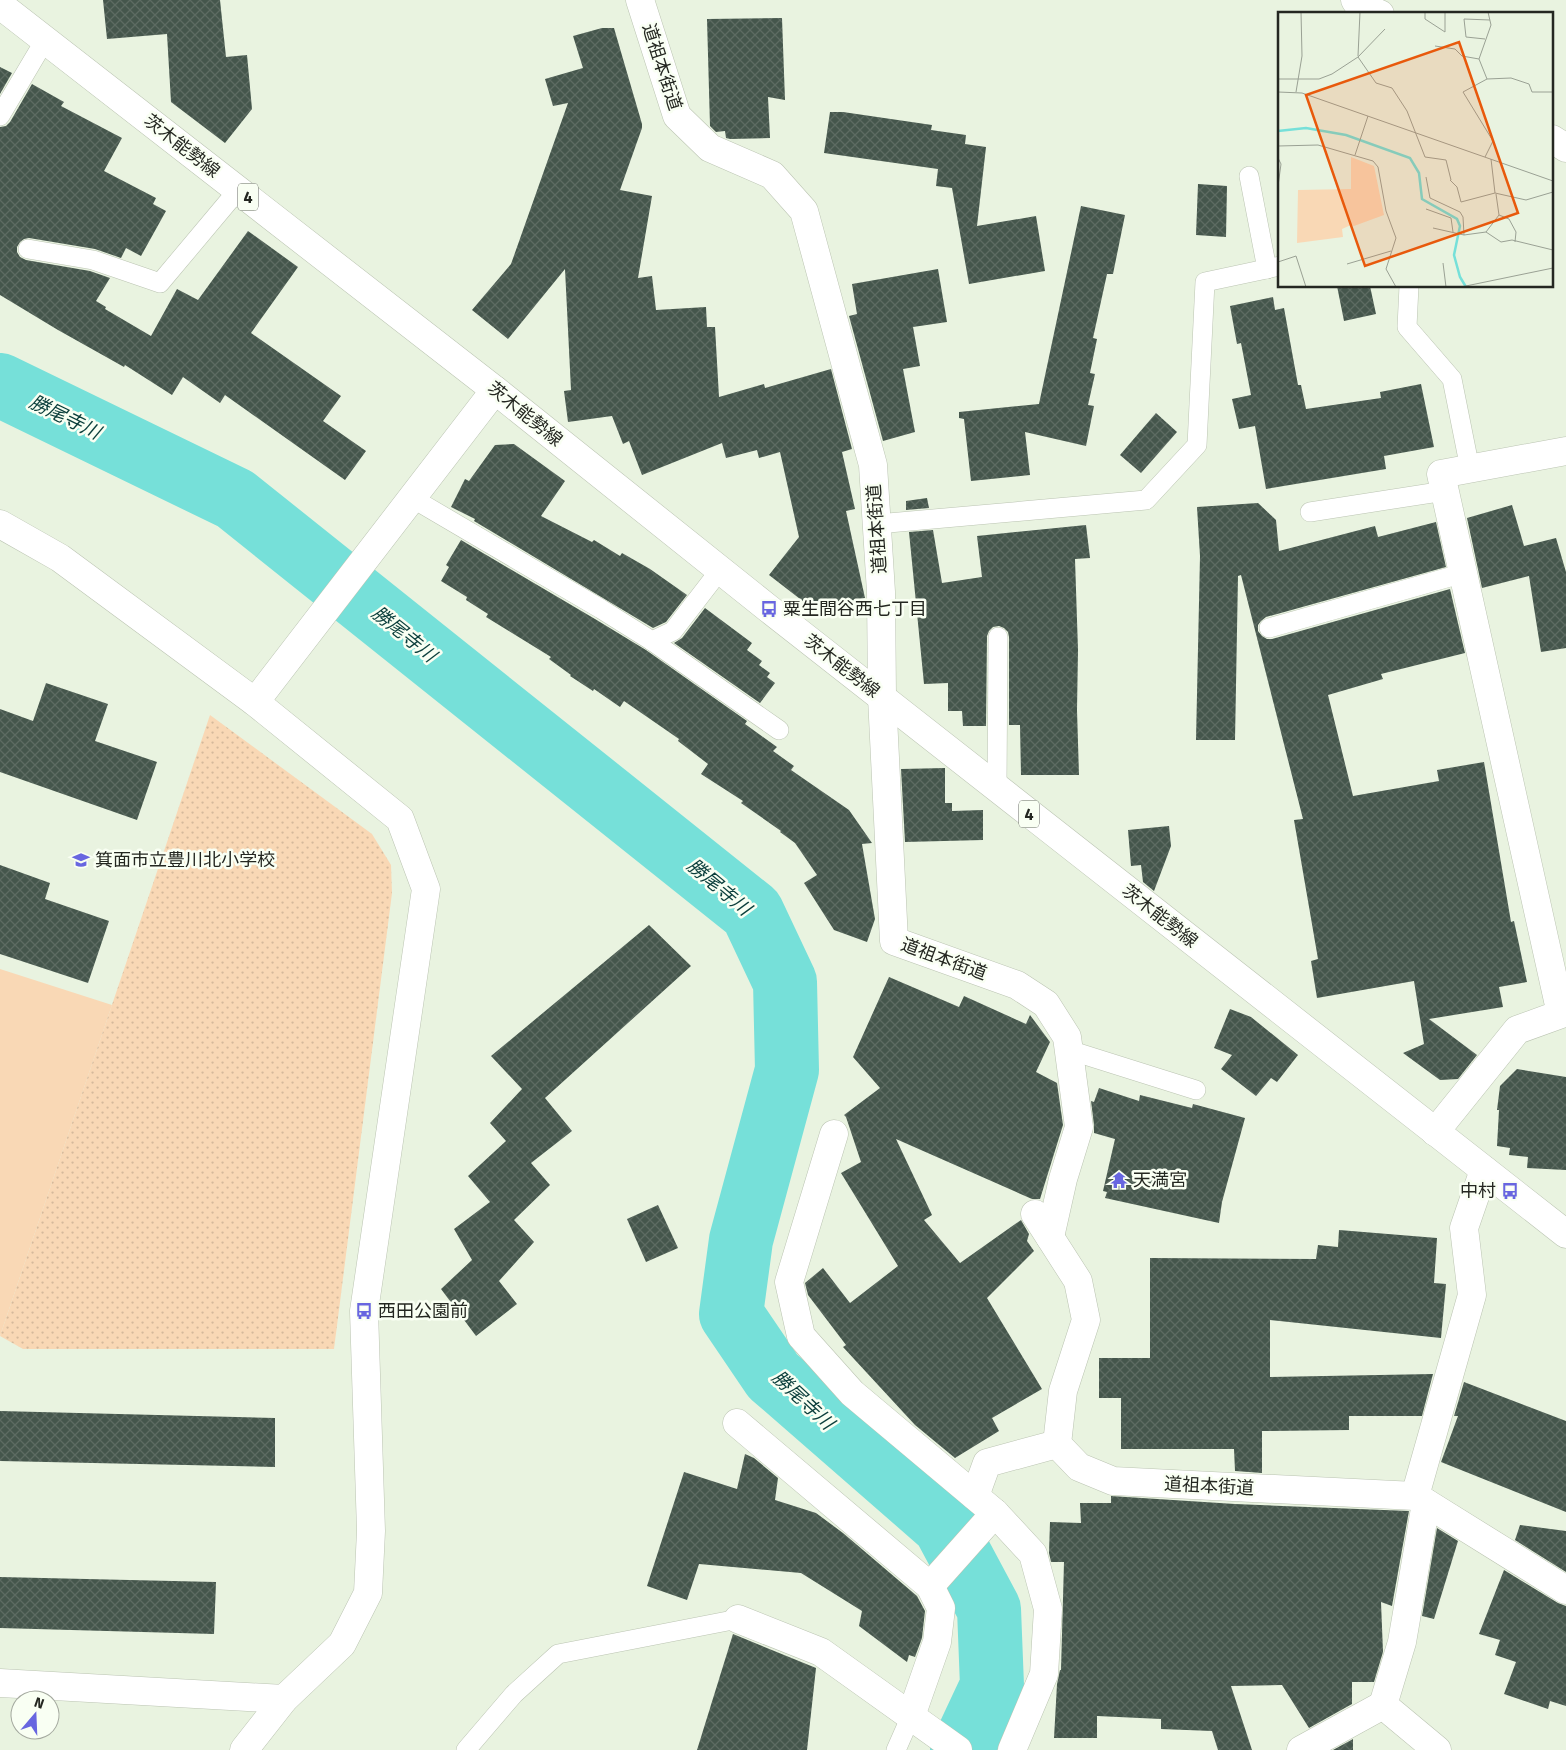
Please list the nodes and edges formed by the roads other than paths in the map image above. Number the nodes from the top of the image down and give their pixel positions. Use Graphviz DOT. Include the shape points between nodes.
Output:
graph roads {
  1 [pos="640,0"];
  2 [pos="1355,0"];
  3 [pos="0,4"];
  4 [pos="1375,12"];
  5 [pos="45,40"];
  6 [pos="0,116"];
  7 [pos="1554,140"];
  8 [pos="1566,148"];
  9 [pos="1249,176"];
  10 [pos="238,190"];
  11 [pos="28,249"];
  12 [pos="1274,267"];
  13 [pos="1409,288"];
  14 [pos="495,390"];
  15 [pos="1566,451"];
  16 [pos="1470,468"];
  17 [pos="1445,491"];
  18 [pos="412,498"];
  19 [pos="1310,512"];
  20 [pos="0,524"];
  21 [pos="877,524"];
  22 [pos="720,570"];
  23 [pos="1464,573"];
  24 [pos="1269,628"];
  25 [pos="998,637"];
  26 [pos="652,642"];
  27 [pos="882,697"];
  28 [pos="255,702"];
  29 [pos="779,730"];
  30 [pos="997,788"];
  31 [pos="1563,1016"];
  32 [pos="1069,1050"];
  33 [pos="1196,1090"];
  34 [pos="1435,1132"];
  35 [pos="834,1134"];
  36 [pos="1484,1170"];
  37 [pos="1035,1214"];
  38 [pos="1566,1234"];
  39 [pos="1050,1237"];
  40 [pos="738,1423"];
  41 [pos="1057,1444"];
  42 [pos="1420,1499"];
  43 [pos="985,1505"];
  44 [pos="930,1586"];
  45 [pos="1566,1590"];
  46 [pos="738,1618"];
  47 [pos="0,1684"];
  48 [pos="284,1699"];
  49 [pos="1383,1705"];
  50 [pos="916,1720"];
  51 [pos="244,1750"];
  52 [pos="466,1750"];
  53 [pos="896,1750"];
  54 [pos="958,1750"];
  55 [pos="1012,1750"];
  56 [pos="1301,1750"];
  57 [pos="1437,1750"];
  1 -- 21 [label="street, 道祖本街道" via="677,116 710,148 772,175 804,211 873,465"];
  2 -- 4 [label="street" via="1359,6"];
  3 -- 5 [label="street, 茨木能勢線 / 4"];
  5 -- 6 [label="lane"];
  5 -- 10 [label="street, 茨木能勢線 / 4"];
  7 -- 8 [label="street"];
  9 -- 12 [label="lane"];
  10 -- 11 [label="lane" via="160,283 93,260"];
  10 -- 14 [label="street, 茨木能勢線 / 4"];
  12 -- 21 [label="lane" via="1204,282 1197,445 1146,500"];
  13 -- 16 [label="lane" via="1407,327 1452,379"];
  14 -- 18 [label="street"];
  14 -- 22 [label="street, 茨木能勢線 / 4"];
  15 -- 16 [label="street"];
  16 -- 17 [label="street" via="1441,474"];
  17 -- 19 [label="lane"];
  17 -- 23 [label="street"];
  18 -- 26 [label="lane"];
  18 -- 28 [label="street"];
  20 -- 28 [label="street" via="60,558"];
  21 -- 27 [label="street, 道祖本街道"];
  22 -- 26 [label="lane" via="673,631"];
  22 -- 27 [label="street, 茨木能勢線 / 4"];
  23 -- 24 [label="lane"];
  23 -- 31 [label="street"];
  25 -- 30 [label="lane"];
  26 -- 29 [label="lane"];
  27 -- 30 [label="street, 茨木能勢線 / 4"];
  27 -- 32 [label="street, 道祖本街道" via="894,941 1017,985 1046,1004 1067,1037"];
  28 -- 48 [label="street" via="400,819 426,888 364,1311 372,1531 368,1593 342,1644"];
  30 -- 34 [label="street, 茨木能勢線 / 4"];
  31 -- 34 [label="street" via="1517,1030"];
  32 -- 33 [label="lane"];
  32 -- 39 [label="street, 道祖本街道" via="1079,1127"];
  34 -- 36 [label="street, 茨木能勢線 / 4"];
  35 -- 43 [label="street" via="789,1282 801,1336 852,1392"];
  36 -- 38 [label="street, 茨木能勢線 / 4"];
  36 -- 42 [label="street" via="1464,1228 1472,1295"];
  37 -- 39 [label="street"];
  39 -- 41 [label="street" via="1078,1281 1086,1320 1063,1392"];
  40 -- 44 [label="street"];
  41 -- 42 [label="street, 道祖本街道" via="1078,1467 1113,1481"];
  41 -- 43 [label="street" via="987,1463"];
  42 -- 45 [label="street, 道祖本街道"];
  42 -- 49 [label="street" via="1402,1642"];
  43 -- 44 [label="street"];
  43 -- 55 [label="street" via="1033,1554 1048,1609 1044,1674"];
  44 -- 50 [label="street" via="941,1608 937,1642"];
  46 -- 50 [label="street" via="821,1652"];
  46 -- 52 [label="lane" via="558,1654 514,1694"];
  47 -- 48 [label="street"];
  48 -- 51 [label="street"];
  49 -- 56 [label="street"];
  49 -- 57 [label="street"];
  50 -- 53 [label="lane"];
  50 -- 54 [label="street"];
}
